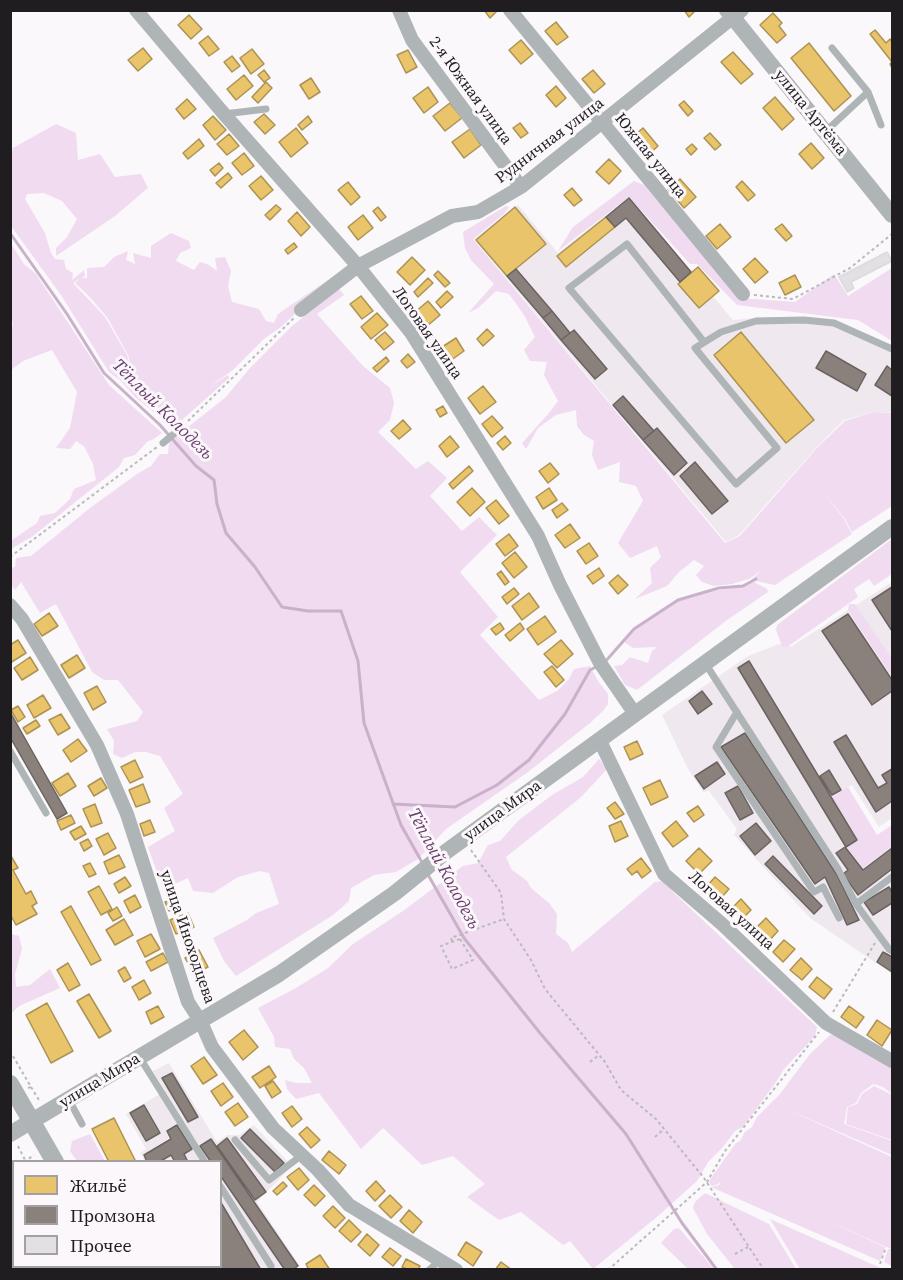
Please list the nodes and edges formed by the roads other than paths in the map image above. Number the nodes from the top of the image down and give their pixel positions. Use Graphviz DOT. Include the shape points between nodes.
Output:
graph roads {
  1 [pos="136,10"];
  2 [pos="399,10"];
  3 [pos="510,10"];
  4 [pos="734,13"];
  5 [pos="832,48"];
  6 [pos="868,92"];
  7 [pos="266,109"];
  8 [pos="224,114"];
  9 [pos="602,123"];
  10 [pos="881,125"];
  11 [pos="825,132"];
  12 [pos="521,188"];
  13 [pos="888,210"];
  14 [pos="892,225"];
  15 [pos="358,266"];
  16 [pos="743,294"];
  17 [pos="301,310"];
  18 [pos="704,342"];
  19 [pos="892,350"];
  20 [pos="182,427"];
  21 [pos="164,443"];
  22 [pos="892,528"];
  23 [pos="10,605"];
  24 [pos="705,663"];
  25 [pos="737,712"];
  26 [pos="635,714"];
  27 [pos="600,741"];
  28 [pos="10,751"];
  29 [pos="46,813"];
  30 [pos="892,877"];
  31 [pos="856,904"];
  32 [pos="839,918"];
  33 [pos="892,951"];
  34 [pos="201,1022"];
  35 [pos="140,1058"];
  36 [pos="892,1061"];
  37 [pos="10,1084"];
  38 [pos="69,1100"];
  39 [pos="32,1122"];
  40 [pos="82,1124"];
  41 [pos="10,1134"];
  42 [pos="235,1140"];
  43 [pos="302,1155"];
  44 [pos="54,1160"];
  45 [pos="204,1160"];
  46 [pos="222,1189"];
  47 [pos="440,1260"];
  48 [pos="271,1266"];
  49 [pos="429,1269"];
  50 [pos="456,1269"];
  1 -- 8 [label="street, Логовая улица"];
  2 -- 12 [label="street, 2-я Южная улица" via="412,40"];
  3 -- 9 [label="street, Южная улица"];
  4 -- 9 [label="street, Рудничная улица"];
  4 -- 11 [label="street, улица Артёма"];
  5 -- 6 [label="lane"];
  6 -- 10 [label="lane"];
  6 -- 11 [label="lane"];
  7 -- 8 [label="lane"];
  8 -- 15 [label="street, Логовая улица"];
  9 -- 12 [label="street, Рудничная улица"];
  9 -- 16 [label="street, Южная улица"];
  11 -- 13 [label="street, улица Артёма"];
  12 -- 15 [label="street, Рудничная улица" via="478,212 452,216"];
  13 -- 14 [label="street, улица Артёма"];
  15 -- 17 [label="street, Рудничная улица"];
  15 -- 26 [label="street, Логовая улица" via="412,334 538,536 600,663"];
  18 -- 18 [label="lane" via="627,244 569,288 736,484 777,448 695,348"];
  18 -- 19 [label="lane" via="756,321 804,320 834,323"];
  20 -- 21 [label="lane"];
  22 -- 24 [label="street, улица Мира"];
  23 -- 34 [label="street, улица Иноходцева" via="97,745 127,814 188,1002"];
  24 -- 25 [label="lane"];
  24 -- 26 [label="street, улица Мира"];
  25 -- 31 [label="lane" via="838,869"];
  25 -- 32 [label="lane" via="716,747 814,892 823,887"];
  26 -- 27 [label="street, улица Мира"];
  27 -- 34 [label="street, улица Мира" via="395,893 279,974"];
  27 -- 36 [label="street, Логовая улица" via="664,874 826,1023"];
  28 -- 29 [label="lane"];
  30 -- 31 [label="lane"];
  31 -- 33 [label="lane"];
  34 -- 35 [label="street, улица Мира"];
  34 -- 43 [label="street, улица Иноходцева" via="212,1047 273,1128"];
  35 -- 38 [label="street, улица Мира"];
  35 -- 45 [label="lane"];
  37 -- 39 [label="main road"];
  38 -- 39 [label="street, улица Мира"];
  38 -- 40 [label="lane"];
  39 -- 41 [label="street, улица Мира"];
  39 -- 44 [label="main road"];
  42 -- 43 [label="lane" via="269,1180"];
  43 -- 47 [label="street, улица Иноходцева" via="349,1205"];
  46 -- 48 [label="lane"];
  47 -- 49 [label="lane"];
  47 -- 50 [label="street, улица Иноходцева"];
}
